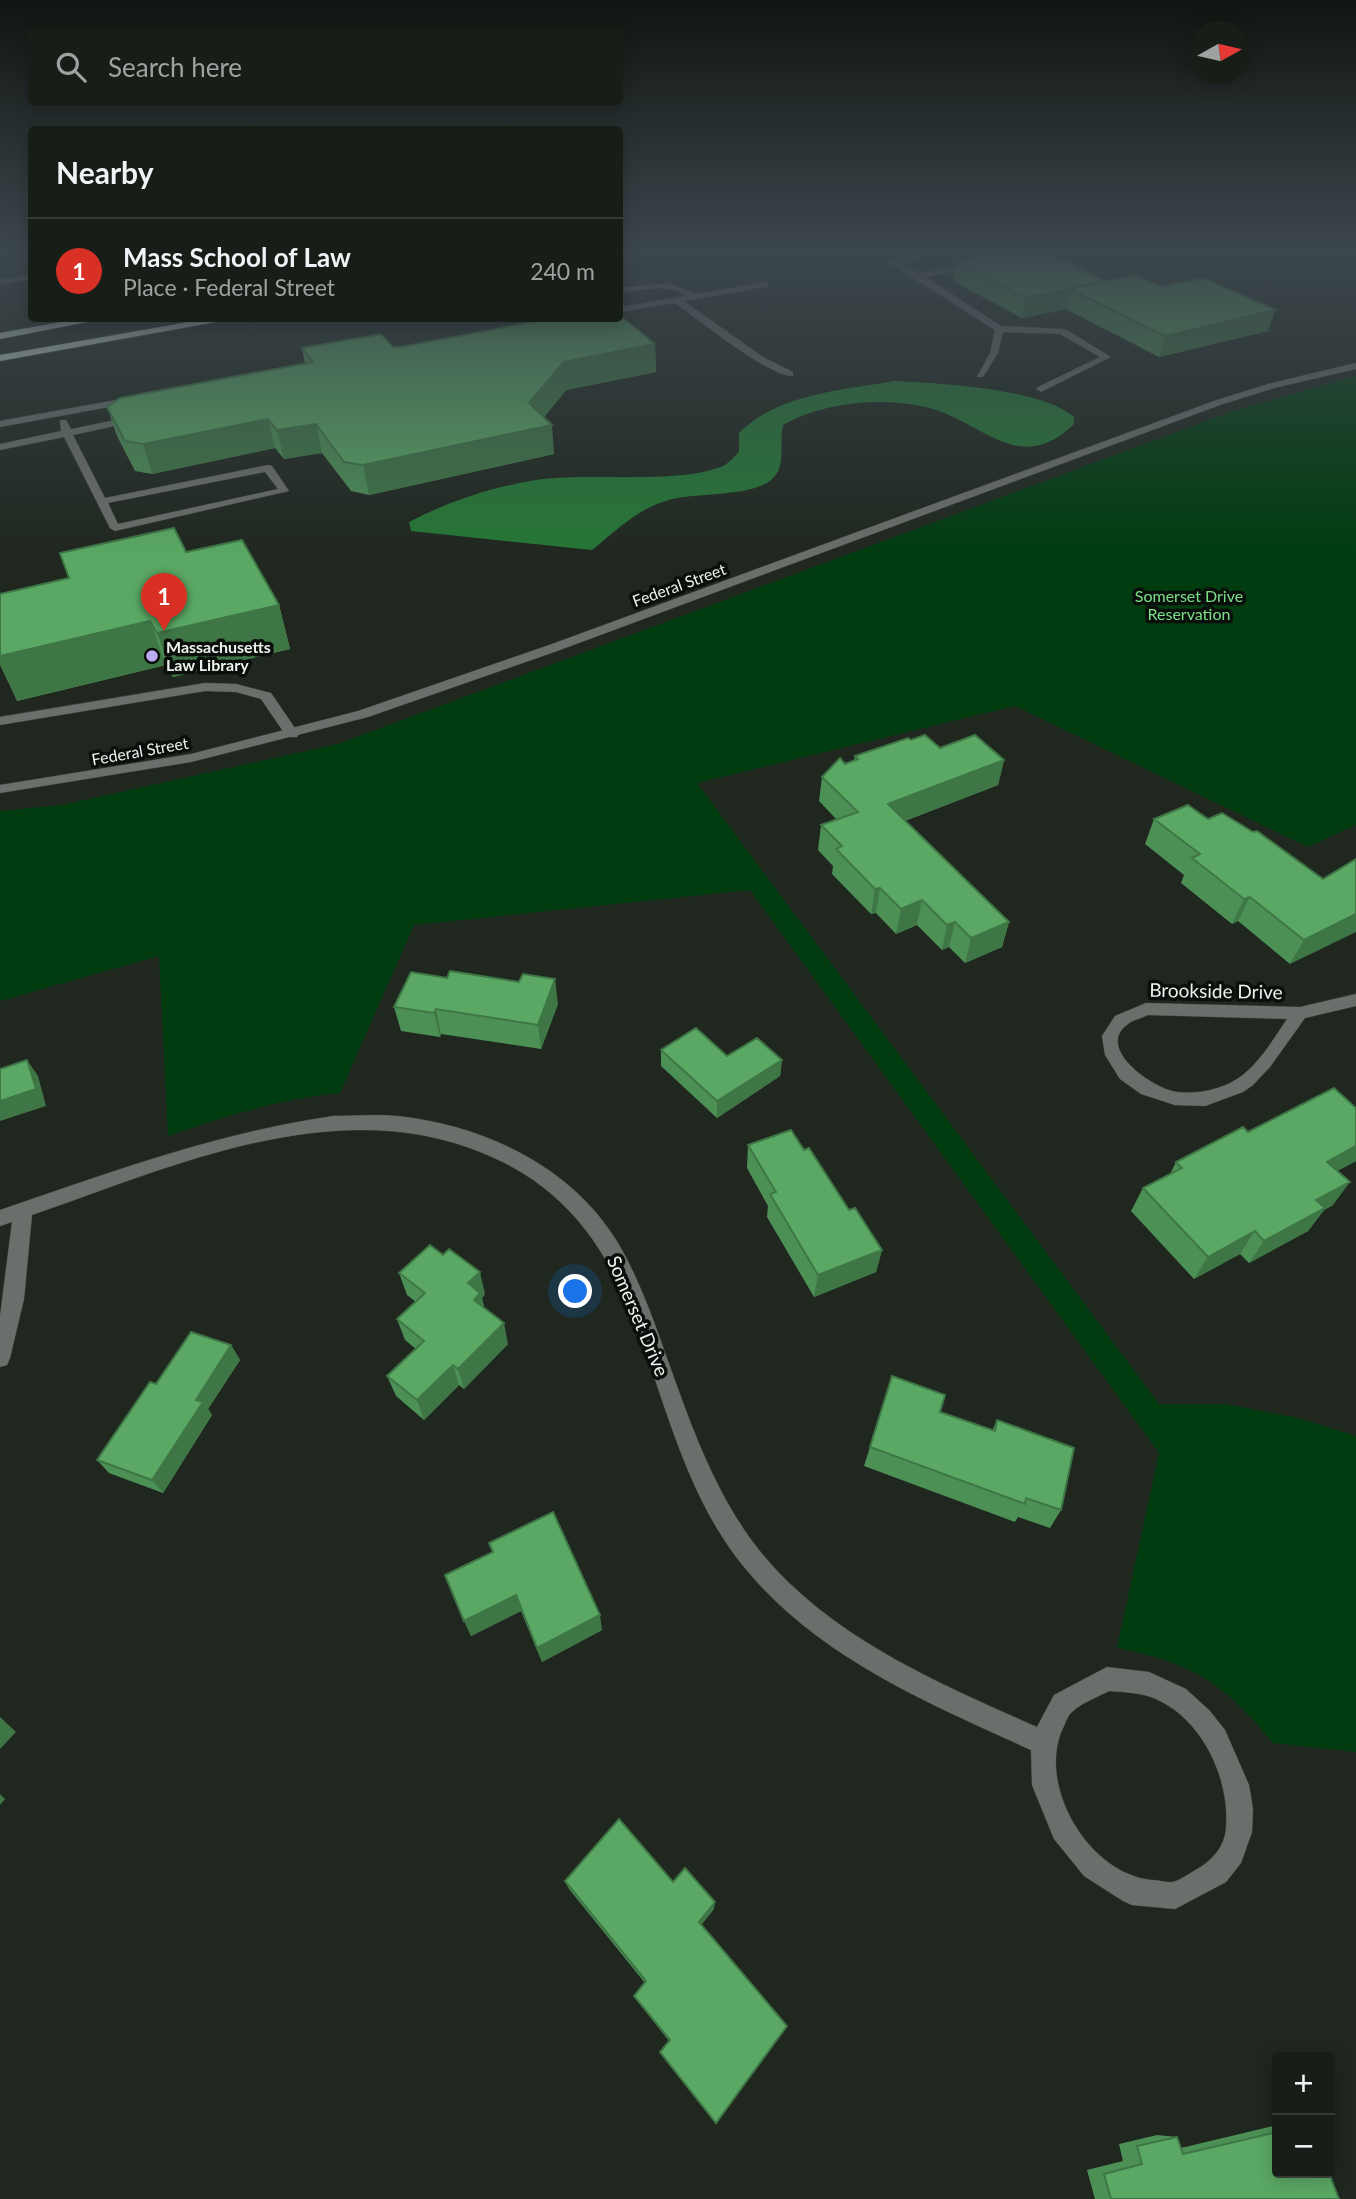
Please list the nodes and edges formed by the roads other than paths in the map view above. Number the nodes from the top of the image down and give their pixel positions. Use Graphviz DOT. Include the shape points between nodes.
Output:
graph roads {
  1 [pos="43,351"];
  2 [pos="748,351"];
  3 [pos="994,351"];
  4 [pos="1096,351"];
  5 [pos="0,358"];
  6 [pos="1356,366"];
  7 [pos="790,374"];
  8 [pos="980,375"];
  9 [pos="1041,389"];
  10 [pos="140,399"];
  11 [pos="59,414"];
  12 [pos="150,416"];
  13 [pos="0,425"];
  14 [pos="67,433"];
  15 [pos="0,447"];
  16 [pos="104,501"];
  17 [pos="0,721"];
  18 [pos="292,734"];
  19 [pos="0,789"];
  20 [pos="1356,1000"];
  21 [pos="1300,1013"];
  22 [pos="23,1210"];
  23 [pos="0,1218"];
  24 [pos="0,1358"];
  25 [pos="1044,1743"];
  1 -- 5 [label="highway"];
  2 -- 7 [label="street"];
  3 -- 8 [label="street"];
  4 -- 9 [label="street" via="1107,357"];
  6 -- 18 [label="street, Federal Street" via="1217,403 556,647"];
  10 -- 11 [label="street"];
  11 -- 13 [label="street"];
  11 -- 14 [label="street"];
  12 -- 14 [label="street"];
  14 -- 15 [label="street"];
  14 -- 16 [label="street"];
  16 -- 16 [label="street" via="268,468 284,491 115,528"];
  17 -- 18 [label="street" via="205,687 236,688 266,696"];
  18 -- 19 [label="street, Federal Street" via="191,758"];
  20 -- 21 [label="street, Brookside Drive"];
  21 -- 21 [label="street, Brookside Drive" via="1153,1008 1122,1018 1110,1042 1122,1071 1138,1085 1157,1095 1201,1100 1238,1086 1255,1073"];
  22 -- 23 [label="street, Somerset Drive"];
  22 -- 24 [label="street" via="14,1299"];
  22 -- 25 [label="street, Somerset Drive" via="229,1143 324,1122 415,1124 458,1133 498,1149 569,1195 620,1264 702,1473 753,1560 824,1626 863,1654 909,1681"];
  25 -- 25 [label="street" via="1059,1706 1088,1684 1107,1679 1145,1682 1185,1703 1217,1739 1236,1783 1238,1830 1221,1869 1206,1883 1167,1896 1144,1894 1100,1873 1081,1856 1053,1812 1042,1765"];
}
